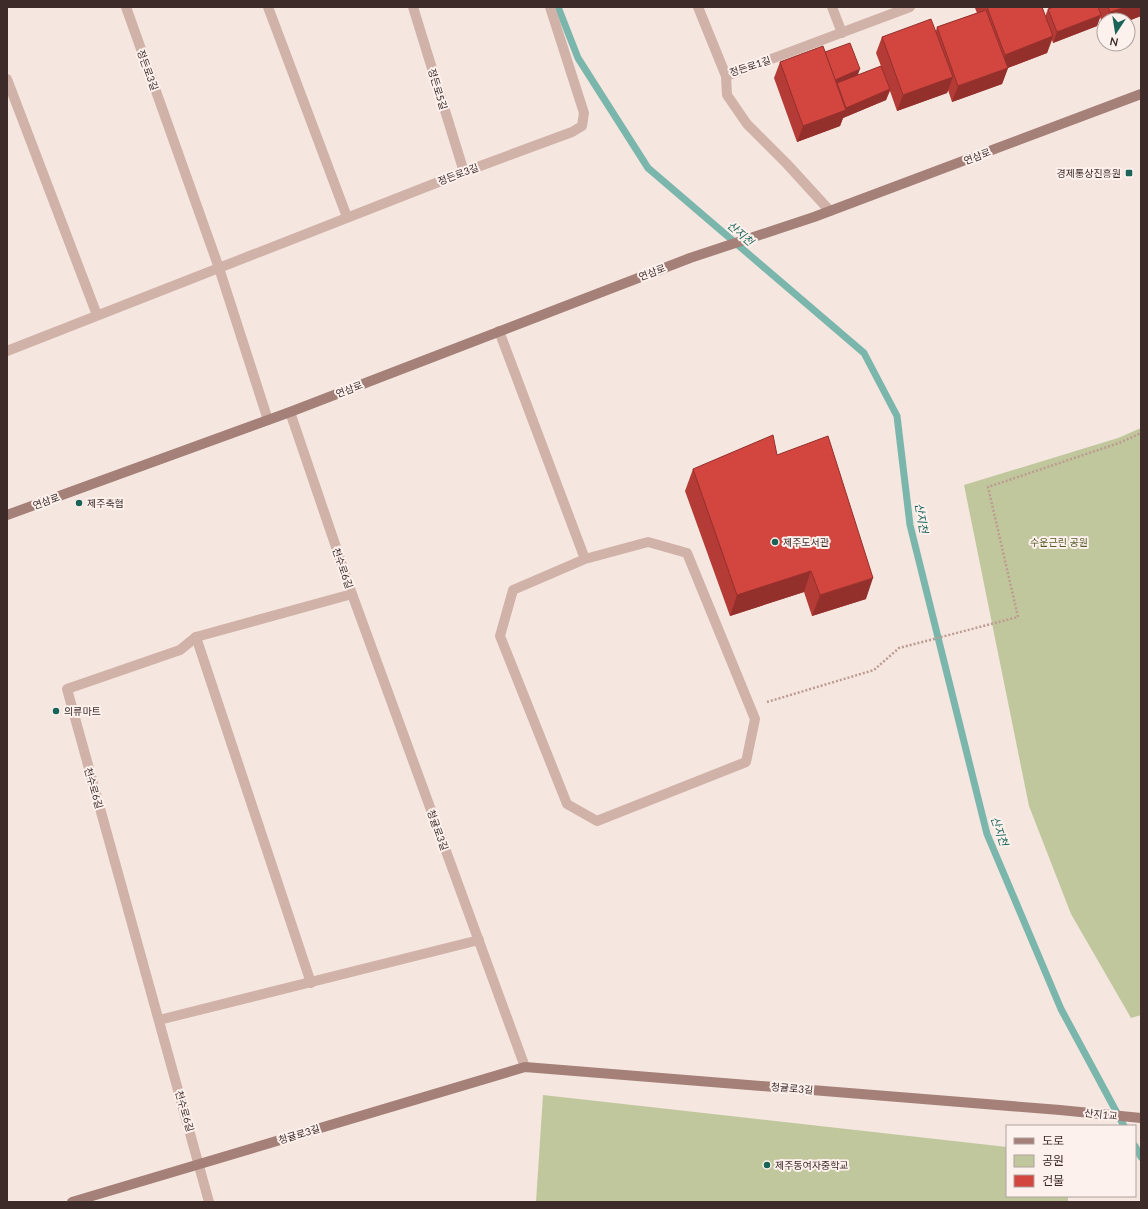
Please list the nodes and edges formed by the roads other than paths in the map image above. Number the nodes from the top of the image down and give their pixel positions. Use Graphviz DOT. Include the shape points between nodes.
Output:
graph roads {
  1 [pos="126,7"];
  2 [pos="268,7"];
  3 [pos="413,7"];
  4 [pos="550,7"];
  5 [pos="698,7"];
  6 [pos="832,7"];
  7 [pos="910,7"];
  8 [pos="842,33"];
  9 [pos="726,76"];
  10 [pos="7,79"];
  11 [pos="1141,94"];
  12 [pos="464,172"];
  13 [pos="830,211"];
  14 [pos="347,218"];
  15 [pos="219,268"];
  16 [pos="97,315"];
  17 [pos="499,331"];
  18 [pos="7,350"];
  19 [pos="290,412"];
  20 [pos="268,420"];
  21 [pos="7,515"];
  22 [pos="585,559"];
  23 [pos="352,594"];
  24 [pos="196,637"];
  25 [pos="478,940"];
  26 [pos="310,983"];
  27 [pos="159,1020"];
  28 [pos="525,1067"];
  29 [pos="1060,1110"];
  30 [pos="1141,1118"];
  31 [pos="200,1164"];
  32 [pos="72,1202"];
  33 [pos="209,1202"];
  1 -- 15 [label="street, 정든로3길"];
  2 -- 14 [label="street"];
  3 -- 12 [label="street, 정든로5길"];
  4 -- 12 [label="street, 정든로3길" via="584,113 582,126"];
  5 -- 9 [label="street, 정든로1길"];
  6 -- 8 [label="street"];
  7 -- 8 [label="street, 정든로1길"];
  8 -- 9 [label="street, 정든로1길"];
  9 -- 13 [label="street" via="727,94 747,124"];
  10 -- 16 [label="street"];
  11 -- 13 [label="main road, 연삼로"];
  12 -- 14 [label="street, 정든로3길"];
  13 -- 17 [label="main road, 연삼로" via="690,258"];
  14 -- 15 [label="street, 정든로3길"];
  15 -- 16 [label="street, 정든로3길"];
  15 -- 20 [label="street, 정든로3길"];
  16 -- 18 [label="street, 정든로3길"];
  17 -- 19 [label="main road, 연삼로"];
  17 -- 22 [label="street"];
  19 -- 20 [label="main road, 연삼로"];
  19 -- 23 [label="street, 천수로6길"];
  20 -- 21 [label="main road, 연삼로"];
  22 -- 22 [label="street" via="648,542 688,553 756,719 746,762 597,821 567,804 500,636 513,590"];
  23 -- 24 [label="street, 천수로6길"];
  23 -- 25 [label="street, 청귤로3길"];
  24 -- 26 [label="street"];
  24 -- 27 [label="street, 천수로6길" via="180,650 67,689"];
  25 -- 26 [label="street"];
  25 -- 28 [label="street, 청귤로3길"];
  26 -- 27 [label="street"];
  27 -- 31 [label="street, 천수로6길"];
  28 -- 29 [label="main road, 청귤로3길"];
  28 -- 31 [label="main road, 청귤로3길"];
  29 -- 30 [label="main road, 산지1교"];
  31 -- 32 [label="main road, 청귤로3길"];
  31 -- 33 [label="street, 천수로6길"];
}
